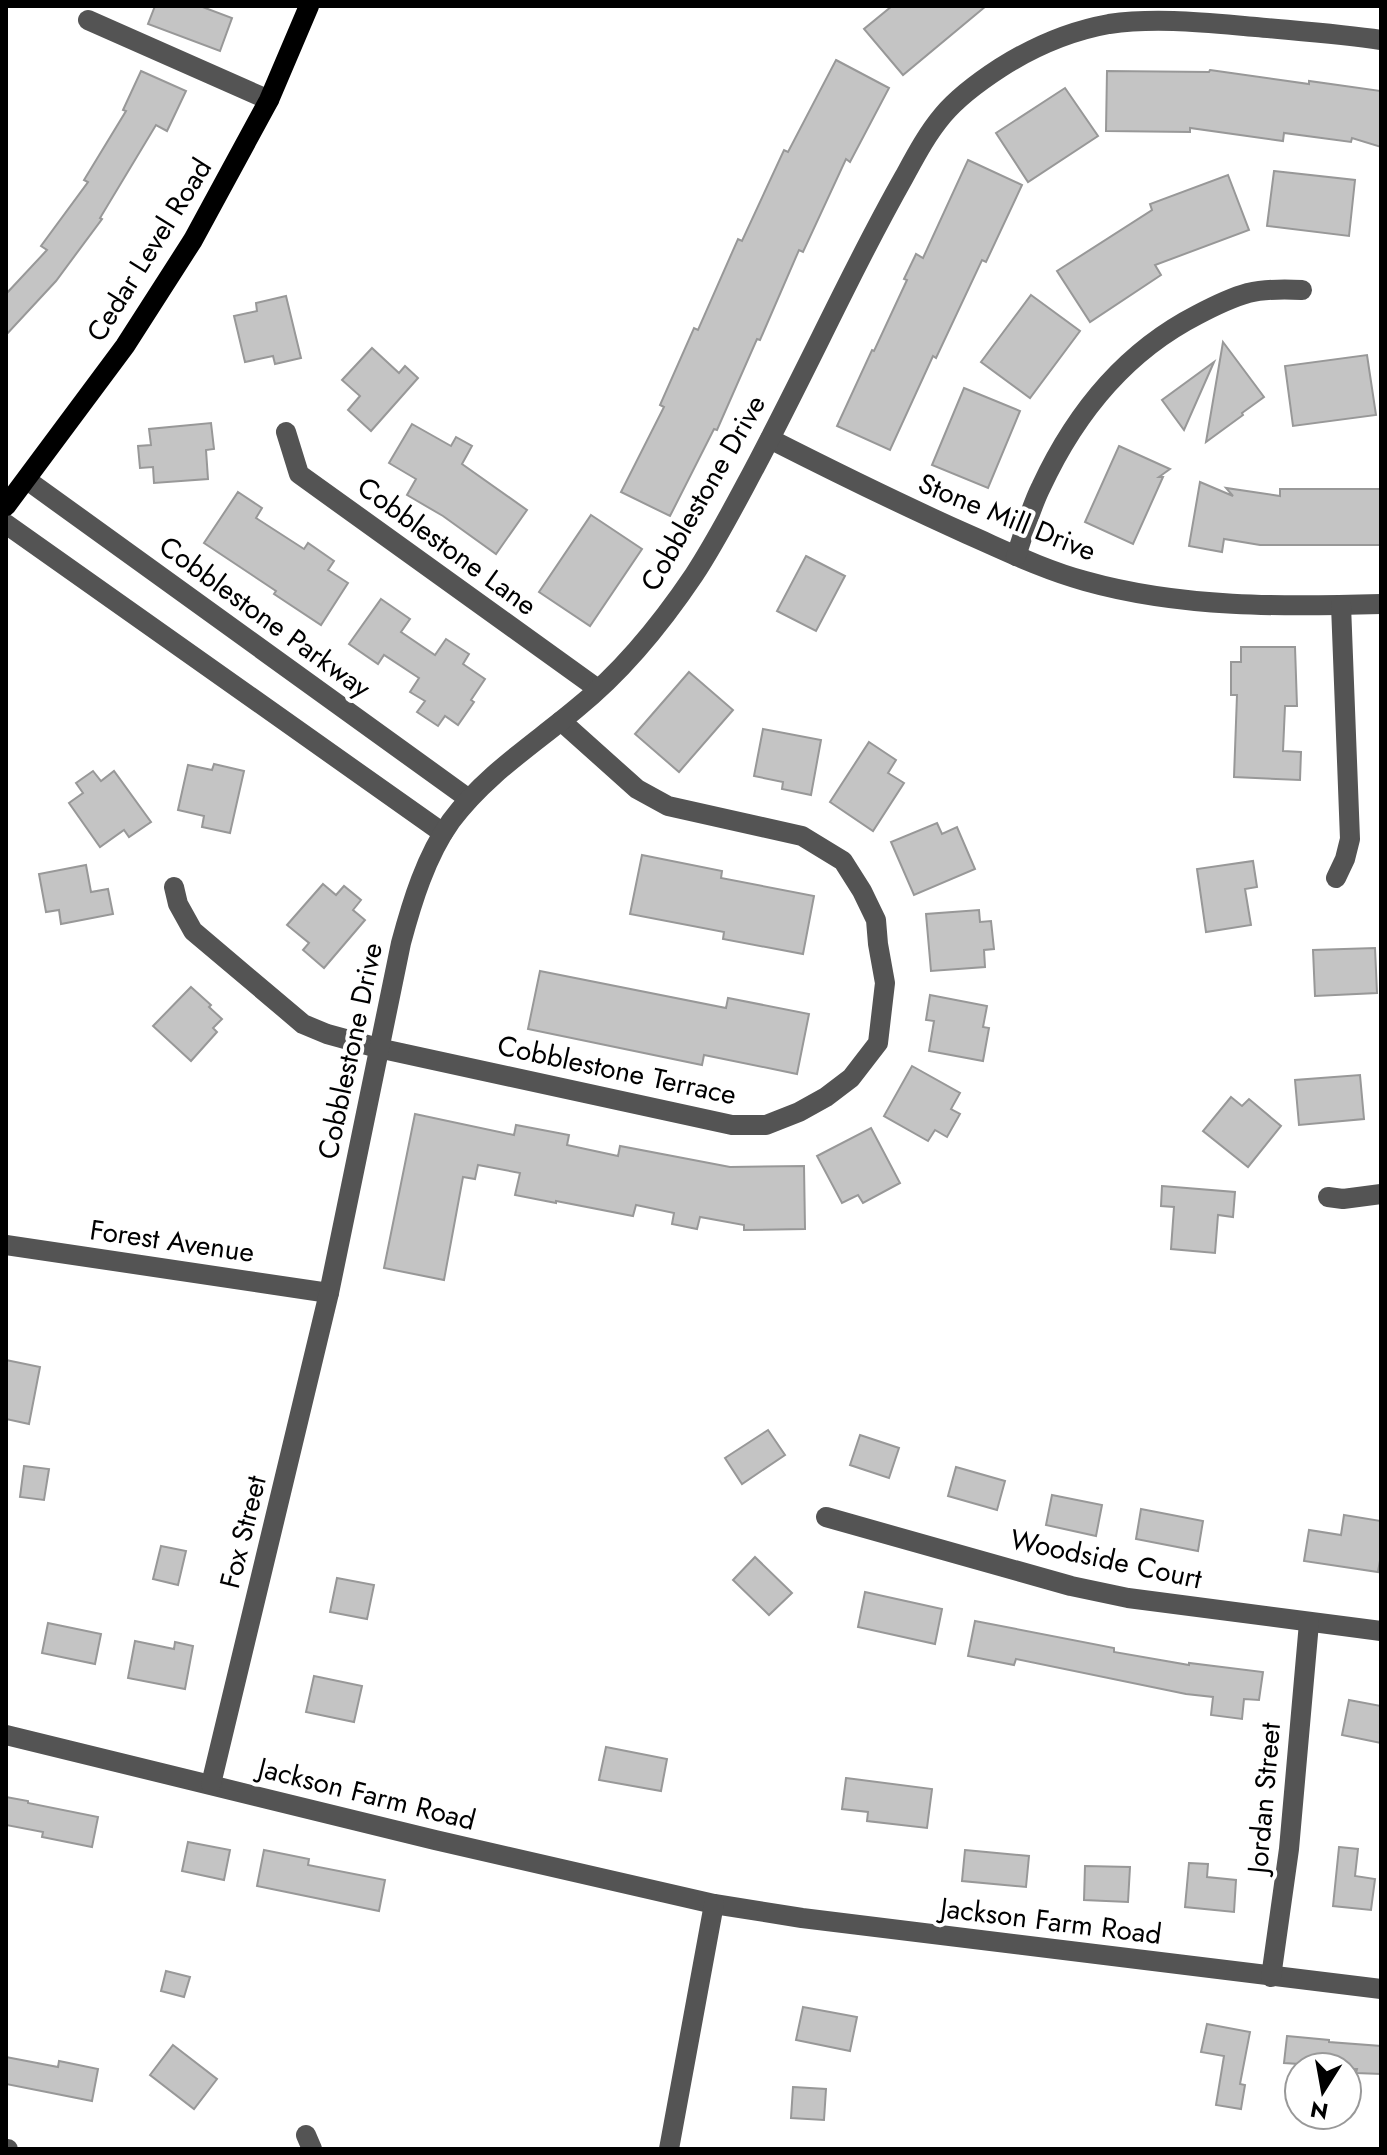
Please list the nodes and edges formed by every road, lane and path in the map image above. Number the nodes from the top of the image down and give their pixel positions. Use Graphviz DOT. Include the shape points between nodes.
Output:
graph roads {
  1 [pos="309,6"];
  2 [pos="88,20"];
  3 [pos="1381,40"];
  4 [pos="269,100"];
  5 [pos="1302,290"];
  6 [pos="286,432"];
  7 [pos="770,439"];
  8 [pos="27,480"];
  9 [pos="6,506"];
  10 [pos="6,524"];
  11 [pos="1016,556"];
  12 [pos="1381,604"];
  13 [pos="1341,605"];
  14 [pos="598,689"];
  15 [pos="561,721"];
  16 [pos="469,799"];
  17 [pos="443,833"];
  18 [pos="1336,878"];
  19 [pos="174,887"];
  20 [pos="378,1048"];
  21 [pos="1381,1194"];
  22 [pos="1328,1197"];
  23 [pos="6,1245"];
  24 [pos="329,1293"];
  25 [pos="826,1517"];
  26 [pos="1309,1623"];
  27 [pos="1381,1631"];
  28 [pos="6,1735"];
  29 [pos="211,1784"];
  30 [pos="714,1904"];
  31 [pos="1271,1977"];
  32 [pos="1381,1989"];
  33 [pos="669,2149"];
  1 -- 4 [label="main road, Cedar Level Road"];
  2 -- 4 [label="street"];
  3 -- 7 [label="street, Cobblestone Drive" via="1148,21 1070,34 998,69 961,96 925,139"];
  4 -- 8 [label="main road, Cedar Level Road" via="162,290"];
  5 -- 11 [label="street" via="1249,293 1221,302 1121,368 1067,437 1040,489"];
  6 -- 14 [label="street, Cobblestone Lane" via="299,474"];
  7 -- 11 [label="street, Stone Mill Drive"];
  7 -- 14 [label="street, Cobblestone Drive" via="693,576 658,624"];
  8 -- 9 [label="main road, Cedar Level Road"];
  8 -- 16 [label="street, Cobblestone Parkway"];
  10 -- 17 [label="street"];
  11 -- 13 [label="street, Stone Mill Drive" via="1136,593 1282,606"];
  12 -- 13 [label="street, Stone Mill Drive"];
  13 -- 18 [label="street" via="1350,839"];
  14 -- 15 [label="street, Cobblestone Drive"];
  15 -- 16 [label="street, Cobblestone Drive"];
  15 -- 20 [label="street, Cobblestone Terrace" via="637,789 668,806 802,836 843,861 876,920 885,983 878,1043 851,1078 826,1097 766,1125 732,1125"];
  16 -- 17 [label="street, Cobblestone Drive"];
  17 -- 20 [label="street, Cobblestone Drive" via="408,915"];
  19 -- 20 [label="street, Cobblestone Terrace" via="193,931 303,1024"];
  20 -- 24 [label="street, Cobblestone Drive"];
  21 -- 22 [label="street"];
  23 -- 24 [label="street, Forest Avenue"];
  24 -- 29 [label="street, Fox Street"];
  25 -- 26 [label="street, Woodside Court" via="1071,1586"];
  26 -- 27 [label="street, Woodside Court"];
  26 -- 31 [label="street, Jordan Street" via="1289,1849"];
  28 -- 29 [label="street, Jackson Farm Road"];
  29 -- 30 [label="street, Jackson Farm Road"];
  30 -- 31 [label="street, Jackson Farm Road"];
  30 -- 33 [label="street"];
  31 -- 32 [label="street, Jackson Farm Road"];
}
